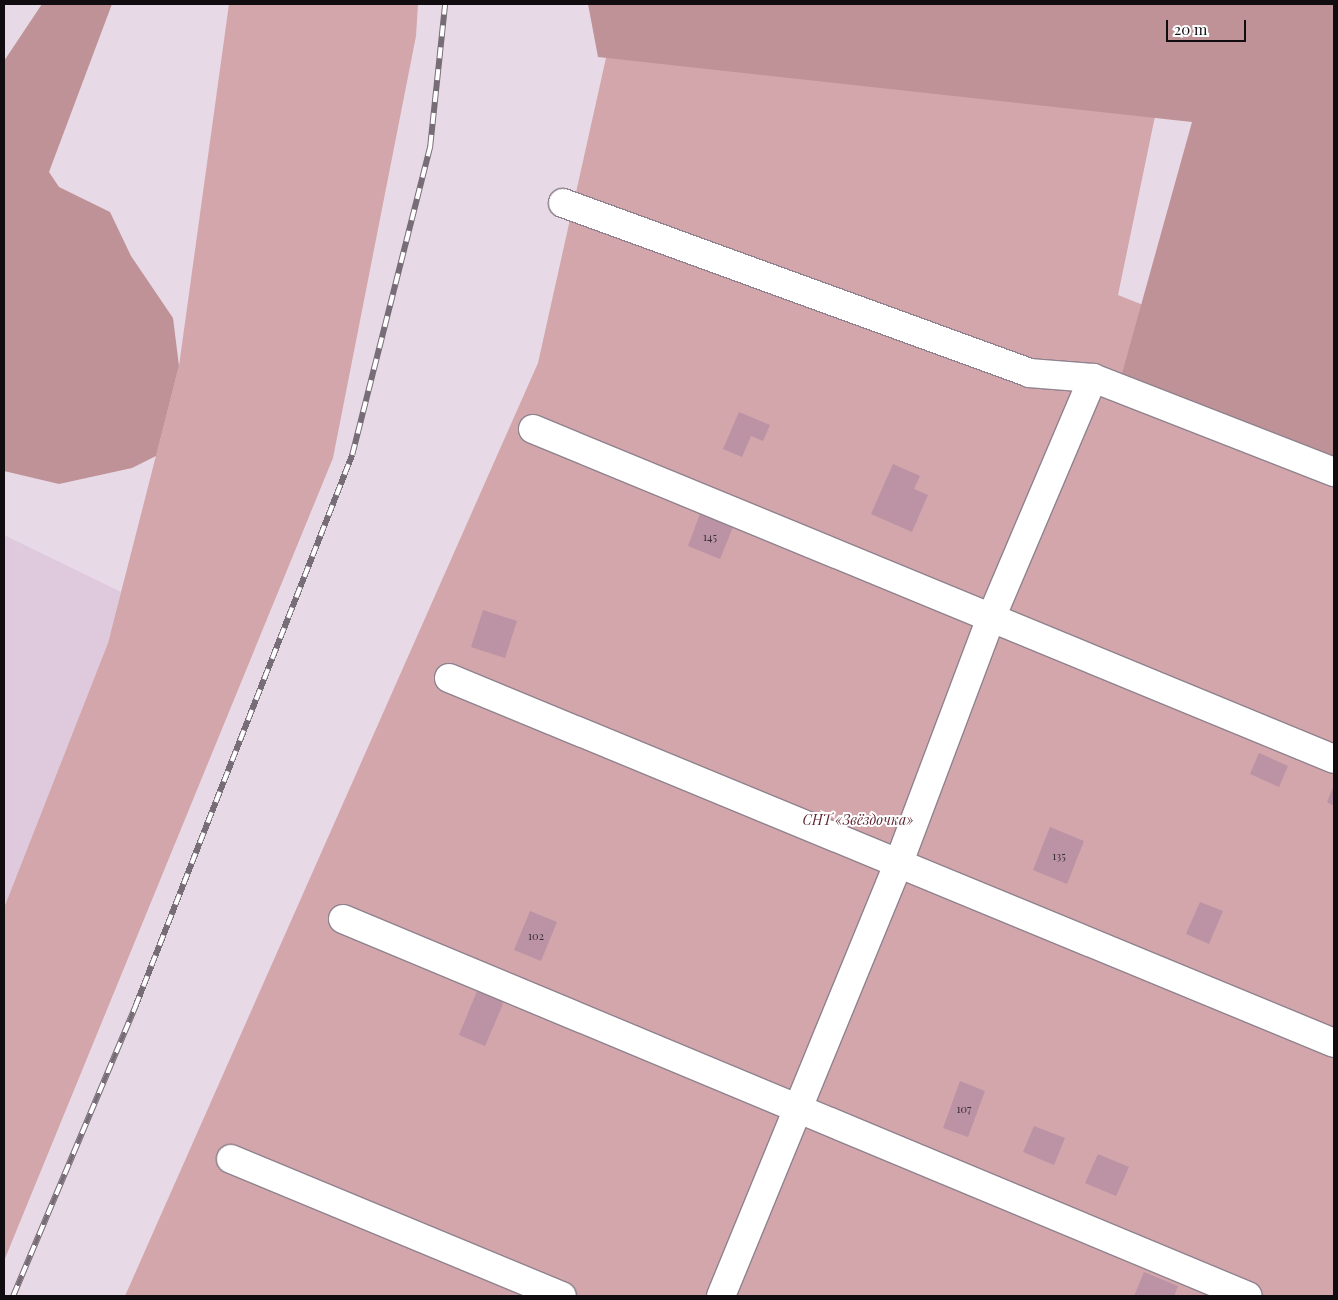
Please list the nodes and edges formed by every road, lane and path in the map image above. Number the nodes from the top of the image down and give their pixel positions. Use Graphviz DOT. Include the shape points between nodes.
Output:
graph roads {
  1 [pos="563,203"];
  2 [pos="1093,378"];
  3 [pos="532,429"];
  4 [pos="1334,472"];
  5 [pos="991,618"];
  6 [pos="450,678"];
  7 [pos="1334,760"];
  8 [pos="898,865"];
  9 [pos="343,919"];
  10 [pos="1334,1044"];
  11 [pos="798,1108"];
  12 [pos="231,1159"];
  13 [pos="562,1296"];
  14 [pos="721,1296"];
  15 [pos="1248,1296"];
  1 -- 2 [label="street" via="1029,373"];
  2 -- 4 [label="street"];
  2 -- 5 [label="street"];
  3 -- 5 [label="street"];
  5 -- 7 [label="street"];
  5 -- 8 [label="street"];
  6 -- 8 [label="street"];
  8 -- 10 [label="street"];
  8 -- 11 [label="street"];
  9 -- 11 [label="street"];
  11 -- 14 [label="street"];
  11 -- 15 [label="street"];
  12 -- 13 [label="street"];
}
